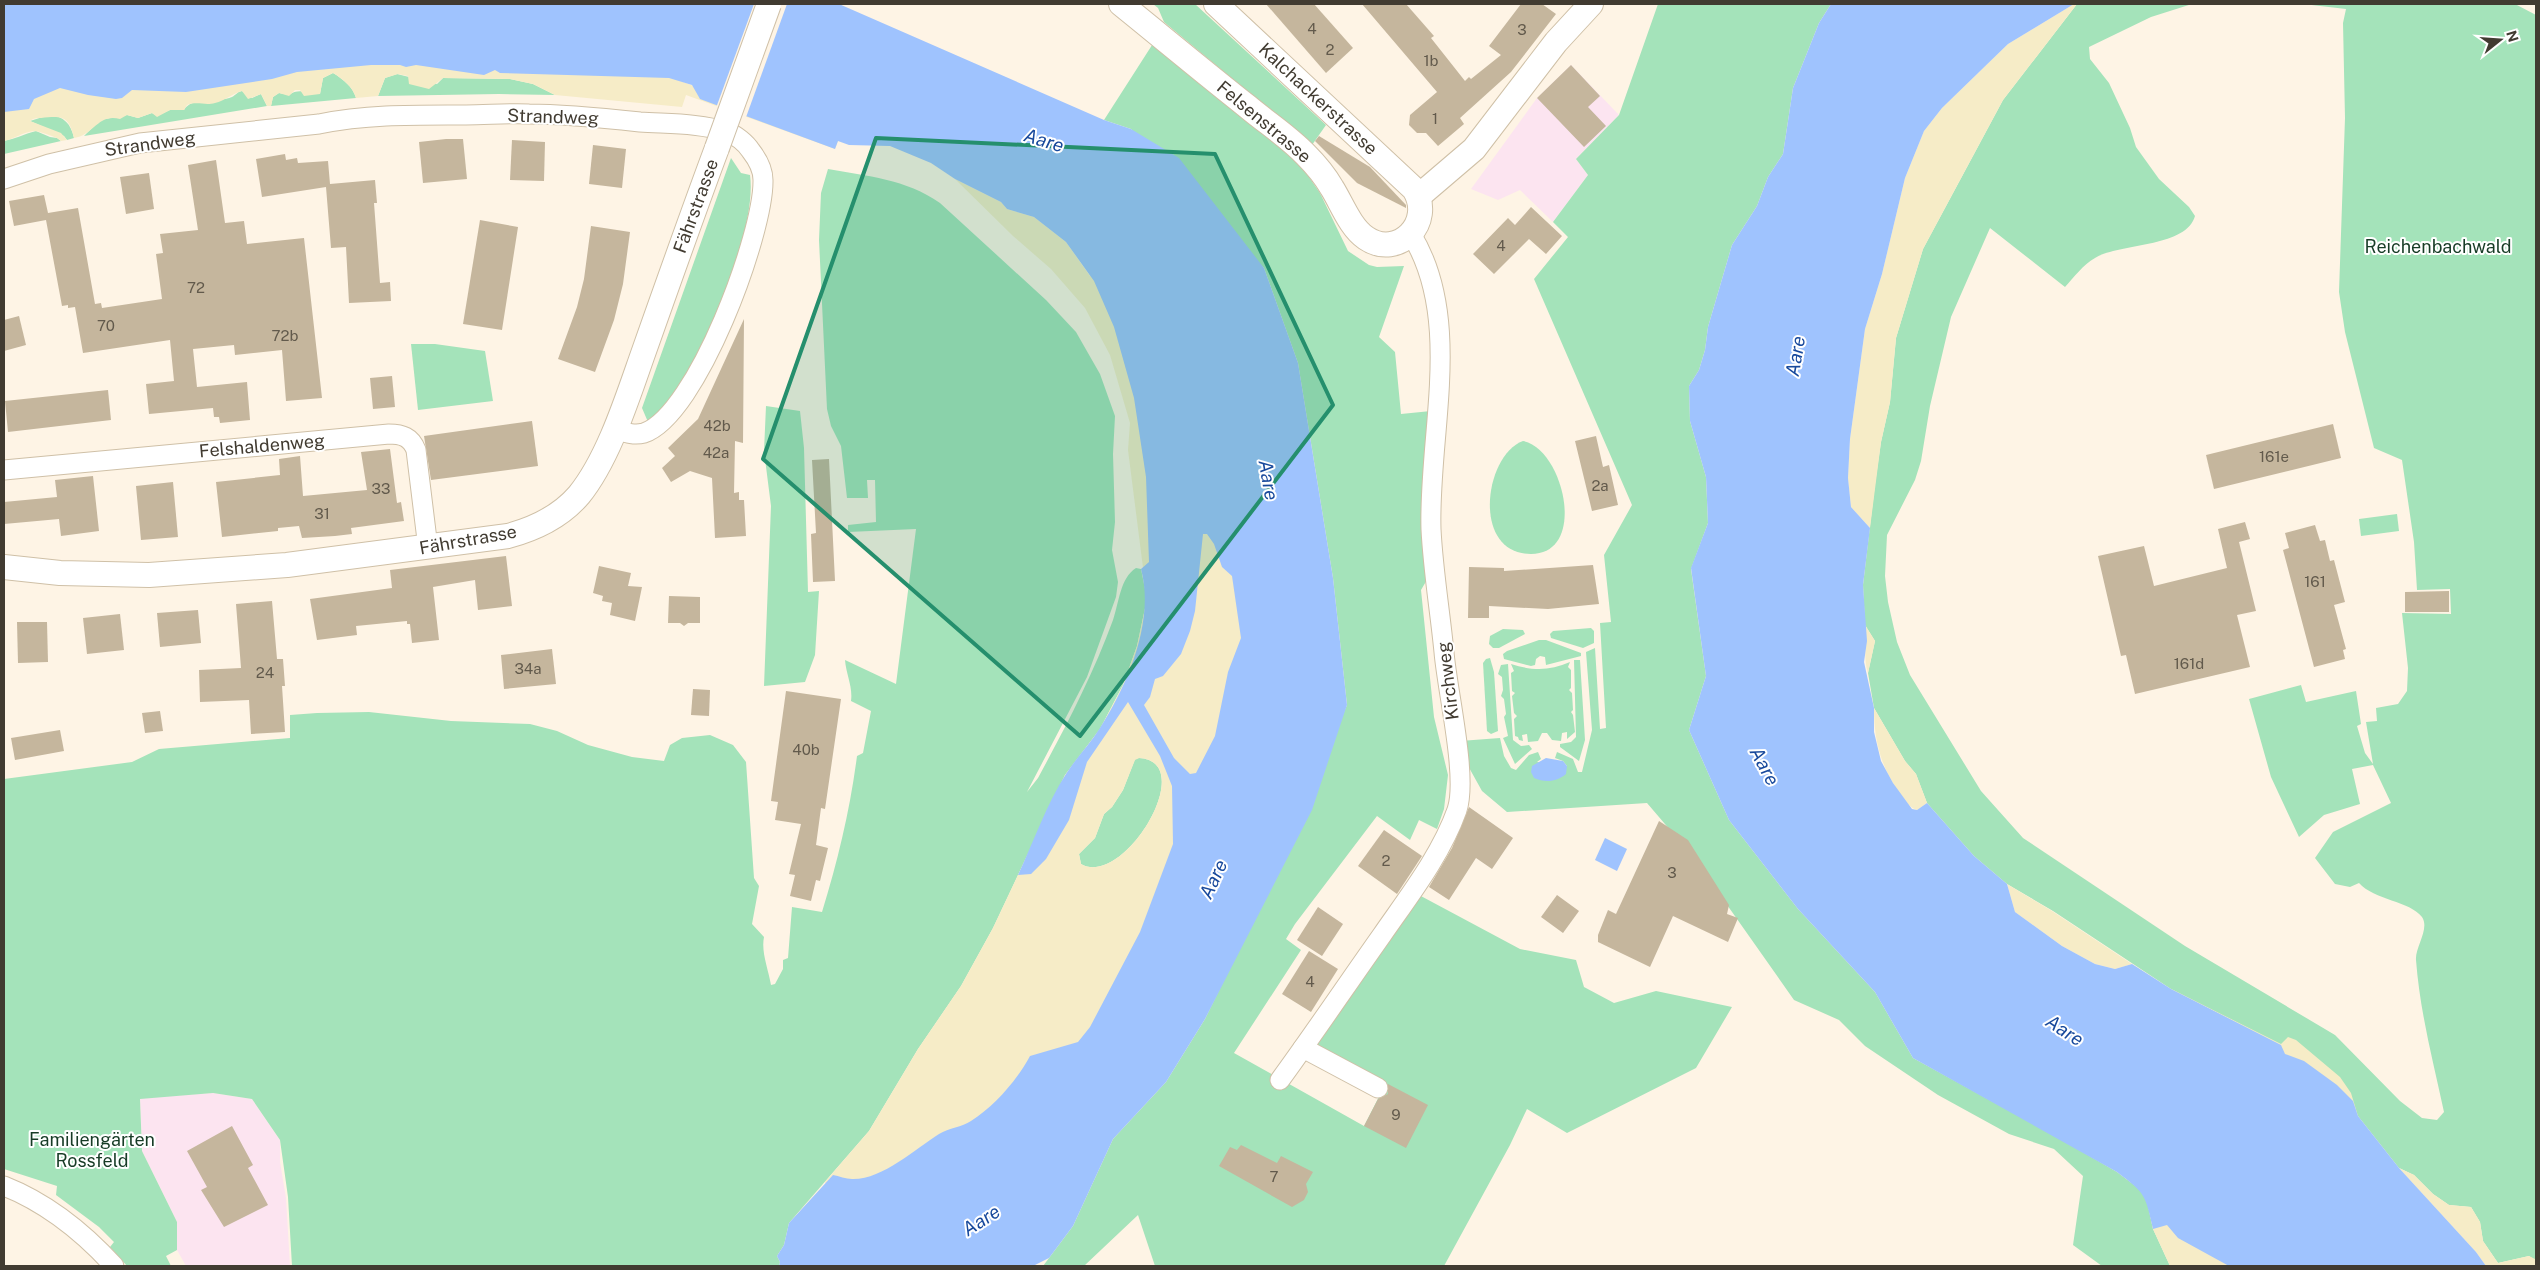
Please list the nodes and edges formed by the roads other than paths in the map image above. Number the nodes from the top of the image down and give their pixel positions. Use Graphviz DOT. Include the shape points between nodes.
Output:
graph roads {
  1 [pos="769,4"];
  2 [pos="1121,4"];
  3 [pos="1216,4"];
  4 [pos="1591,4"];
  5 [pos="4,179"];
  6 [pos="1419,196"];
  7 [pos="1411,234"];
  8 [pos="614,428"];
  9 [pos="4,470"];
  10 [pos="428,548"];
  11 [pos="4,567"];
  12 [pos="1303,1048"];
  13 [pos="1280,1080"];
  14 [pos="1378,1088"];
  15 [pos="4,1186"];
  16 [pos="114,1266"];
  1 -- 8 [label="street, Fährstrasse, bridge"];
  2 -- 7 [label="street, Felsenstrasse" via="1306,154 1331,186 1360,234 1388,245"];
  3 -- 6 [label="street, Kalchackerstrasse" via="1398,172"];
  4 -- 6 [label="street" via="1556,42 1474,150"];
  5 -- 8 [label="street, Strandweg" via="49,164 140,144 357,117 528,114 682,125 729,132 750,149 759,163 762,195 748,248 715,343 679,400 654,428 637,434"];
  6 -- 7 [label="street" via="1421,212"];
  7 -- 12 [label="street, Kirchweg" via="1426,263 1441,339 1432,530 1446,680 1461,782 1457,809 1420,880"];
  8 -- 10 [label="street, Fährstrasse" via="586,485 556,516 508,536"];
  9 -- 10 [label="street, Felshaldenweg" via="401,435 410,440 416,450"];
  10 -- 11 [label="street, Fährstrasse" via="286,565 149,575 60,573"];
  12 -- 13 [label="street, Kirchweg"];
  12 -- 14 [label="street"];
  15 -- 16 [label="street" via="66,1221"];
}
